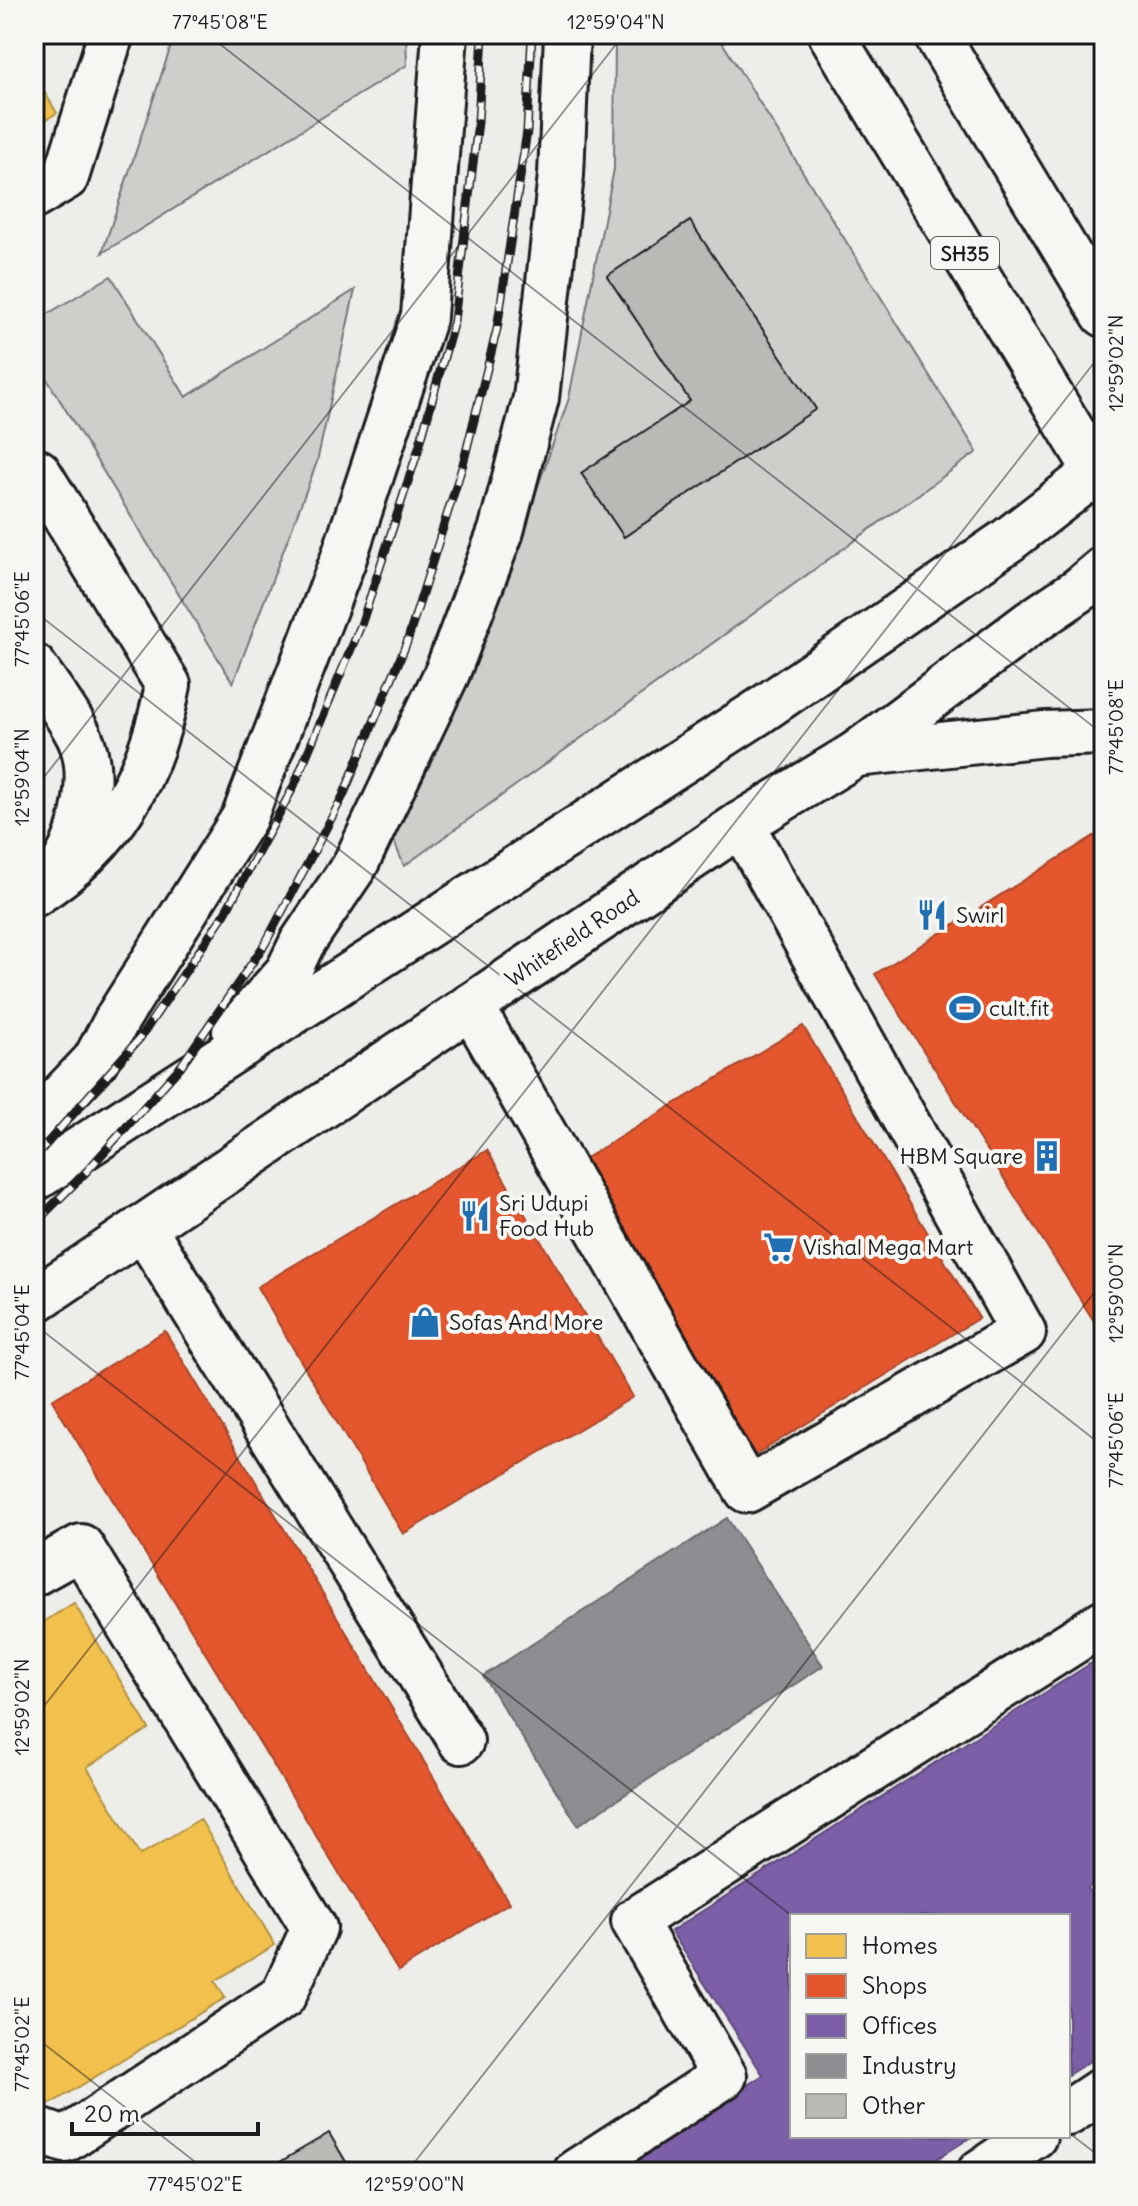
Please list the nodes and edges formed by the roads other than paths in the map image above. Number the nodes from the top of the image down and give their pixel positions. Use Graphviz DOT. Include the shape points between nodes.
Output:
graph roads {
  1 [pos="111,34"];
  2 [pos="445,34"];
  3 [pos="567,34"];
  4 [pos="831,34"];
  5 [pos="936,34"];
  6 [pos="34,196"];
  7 [pos="1104,314"];
  8 [pos="38,472"];
  9 [pos="1102,474"];
  10 [pos="1104,569"];
  11 [pos="34,667"];
  12 [pos="1104,732"];
  13 [pos="856,754"];
  14 [pos="741,824"];
  15 [pos="45,887"];
  16 [pos="471,1006"];
  17 [pos="199,1072"];
  18 [pos="34,1125"];
  19 [pos="34,1179"];
  20 [pos="143,1227"];
  21 [pos="34,1301"];
  22 [pos="34,1573"];
  23 [pos="1104,1622"];
  24 [pos="461,1741"];
  25 [pos="1104,2089"];
  26 [pos="1070,2112"];
  27 [pos="34,2129"];
  28 [pos="1031,2138"];
  29 [pos="576,2172"];
  30 [pos="980,2172"];
  1 -- 6 [label="main road" via="66,177"];
  2 -- 18 [label="main road" via="424,316 338,575 244,818 95,1061"];
  3 -- 17 [label="main road" via="561,175 536,398 501,531 447,673 355,865 288,972"];
  4 -- 9 [label="main road, SH35"];
  5 -- 7 [label="main road"];
  8 -- 15 [label="main road" via="168,685 149,760 132,794 84,855"];
  9 -- 17 [label="main road" via="760,711"];
  10 -- 13 [label="main road, Whitefield Road"];
  11 -- 15 [label="main road" via="80,738 86,763 84,813 74,848"];
  12 -- 13 [label="main road"];
  13 -- 14 [label="main road, Whitefield Road"];
  14 -- 16 [label="main road, Whitefield Road"];
  14 -- 16 [label="main road" via="1023,1332 747,1490"];
  16 -- 20 [label="main road, Whitefield Road"];
  17 -- 19 [label="main road"];
  20 -- 21 [label="main road, Whitefield Road"];
  20 -- 24 [label="main road"];
  22 -- 27 [label="main road" via="81,1547 314,1928 283,1996 65,2140"];
  23 -- 29 [label="main road" via="634,1921 724,2076"];
  25 -- 26 [label="main road"];
  28 -- 30 [label="main road"];
}
